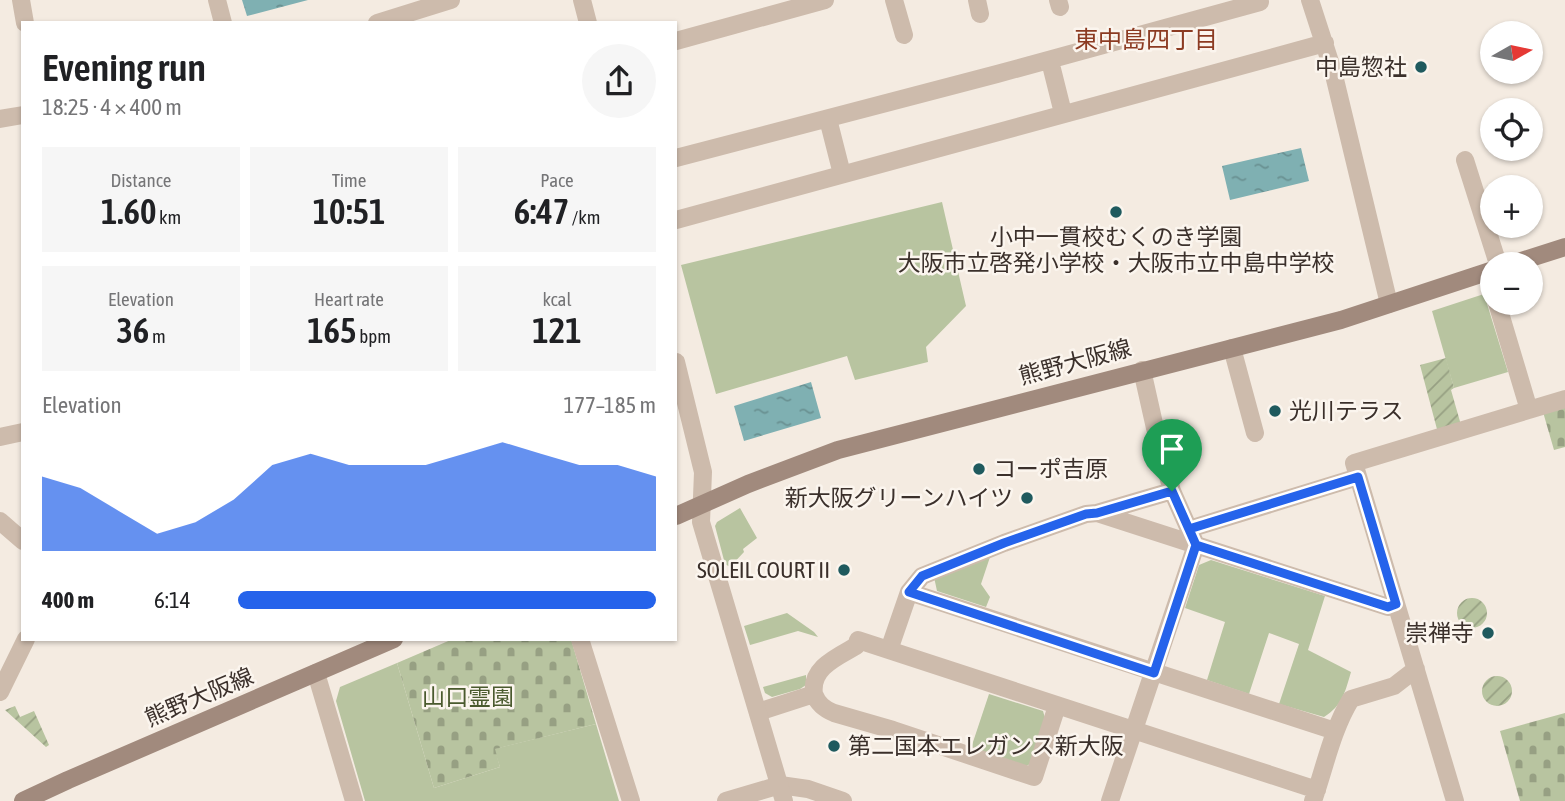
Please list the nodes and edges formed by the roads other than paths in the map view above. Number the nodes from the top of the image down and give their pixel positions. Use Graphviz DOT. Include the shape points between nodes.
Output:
graph roads {
  1 [pos="21,0"];
  2 [pos="217,0"];
  3 [pos="452,0"];
  4 [pos="582,0"];
  5 [pos="825,0"];
  6 [pos="894,0"];
  7 [pos="1310,0"];
  8 [pos="1261,2"];
  9 [pos="762,8"];
  10 [pos="25,21"];
  11 [pos="222,21"];
  12 [pos="384,21"];
  13 [pos="587,21"];
  14 [pos="904,35"];
  15 [pos="677,41"];
  16 [pos="1325,43"];
  17 [pos="1050,61"];
  18 [pos="1063,113"];
  19 [pos="21,115"];
  20 [pos="0,119"];
  21 [pos="828,120"];
  22 [pos="677,158"];
  23 [pos="1465,160"];
  24 [pos="842,174"];
  25 [pos="677,220"];
  26 [pos="1565,247"];
  27 [pos="1488,252"];
  28 [pos="1543,254"];
  29 [pos="1480,277"];
  30 [pos="1390,304"];
  31 [pos="1501,315"];
  32 [pos="1232,348"];
  33 [pos="677,366"];
  34 [pos="1142,370"];
  35 [pos="1565,399"];
  36 [pos="1529,410"];
  37 [pos="21,432"];
  38 [pos="1255,433"];
  39 [pos="0,437"];
  40 [pos="1358,477"];
  41 [pos="1172,491"];
  42 [pos="702,503"];
  43 [pos="1097,513"];
  44 [pos="677,516"];
  45 [pos="0,520"];
  46 [pos="1192,537"];
  47 [pos="21,539"];
  48 [pos="909,592"];
  49 [pos="1396,604"];
  50 [pos="25,641"];
  51 [pos="387,641"];
  52 [pos="581,641"];
  53 [pos="889,650"];
  54 [pos="1416,669"];
  55 [pos="316,673"];
  56 [pos="1154,673"];
  57 [pos="0,692"];
  58 [pos="814,694"];
  59 [pos="1057,706"];
  60 [pos="758,712"];
  61 [pos="1134,731"];
  62 [pos="1335,731"];
  63 [pos="782,793"];
  64 [pos="1315,796"];
  65 [pos="23,801"];
  66 [pos="354,801"];
  67 [pos="631,801"];
  68 [pos="726,801"];
  69 [pos="843,801"];
  70 [pos="1110,801"];
  71 [pos="1455,801"];
  1 -- 10 [label="street"];
  2 -- 11 [label="street"];
  3 -- 12 [label="street"];
  4 -- 13 [label="street"];
  5 -- 9 [label="street"];
  6 -- 14 [label="street"];
  7 -- 16 [label="street"];
  8 -- 17 [label="street"];
  9 -- 15 [label="street"];
  16 -- 18 [label="street"];
  16 -- 30 [label="street"];
  17 -- 18 [label="street"];
  17 -- 21 [label="street"];
  18 -- 24 [label="street"];
  19 -- 20 [label="street"];
  21 -- 22 [label="street"];
  21 -- 24 [label="street"];
  23 -- 27 [label="street"];
  24 -- 25 [label="street"];
  26 -- 28 [label="main road"];
  29 -- 30 [label="main road, 熊野大阪線"];
  30 -- 32 [label="main road, 熊野大阪線"];
  31 -- 36 [label="street"];
  32 -- 34 [label="main road, 熊野大阪線"];
  32 -- 38 [label="street"];
  33 -- 42 [label="street" via="703,472"];
  34 -- 41 [label="street"];
  34 -- 42 [label="main road, 熊野大阪線" via="838,450"];
  35 -- 36 [label="street"];
  36 -- 40 [label="street" via="1354,463"];
  37 -- 39 [label="street"];
  40 -- 46 [label="street"];
  40 -- 49 [label="street"];
  41 -- 43 [label="street"];
  41 -- 46 [label="street"];
  42 -- 44 [label="main road, 熊野大阪線"];
  42 -- 60 [label="street" via="701,522"];
  43 -- 46 [label="street"];
  43 -- 48 [label="street" via="922,576"];
  45 -- 47 [label="street"];
  46 -- 49 [label="street" via="1388,607"];
  46 -- 56 [label="street"];
  48 -- 53 [label="street"];
  48 -- 56 [label="street"];
  49 -- 54 [label="street"];
  50 -- 57 [label="street"];
  51 -- 55 [label="main road, 熊野大阪線"];
  52 -- 67 [label="street"];
  53 -- 58 [label="street" via="858,640 856,646 825,664 814,681"];
  53 -- 59 [label="street"];
  54 -- 62 [label="street" via="1394,686 1351,699"];
  54 -- 71 [label="street"];
  55 -- 65 [label="main road, 熊野大阪線"];
  55 -- 66 [label="street"];
  56 -- 61 [label="street"];
  56 -- 62 [label="street"];
  58 -- 59 [label="street" via="818,703 834,713 1034,777"];
  58 -- 60 [label="street"];
  59 -- 61 [label="street"];
  60 -- 63 [label="street"];
  61 -- 64 [label="street"];
  61 -- 70 [label="street"];
  62 -- 64 [label="street"];
  63 -- 68 [label="street"];
  63 -- 69 [label="street" via="808,789"];
}
